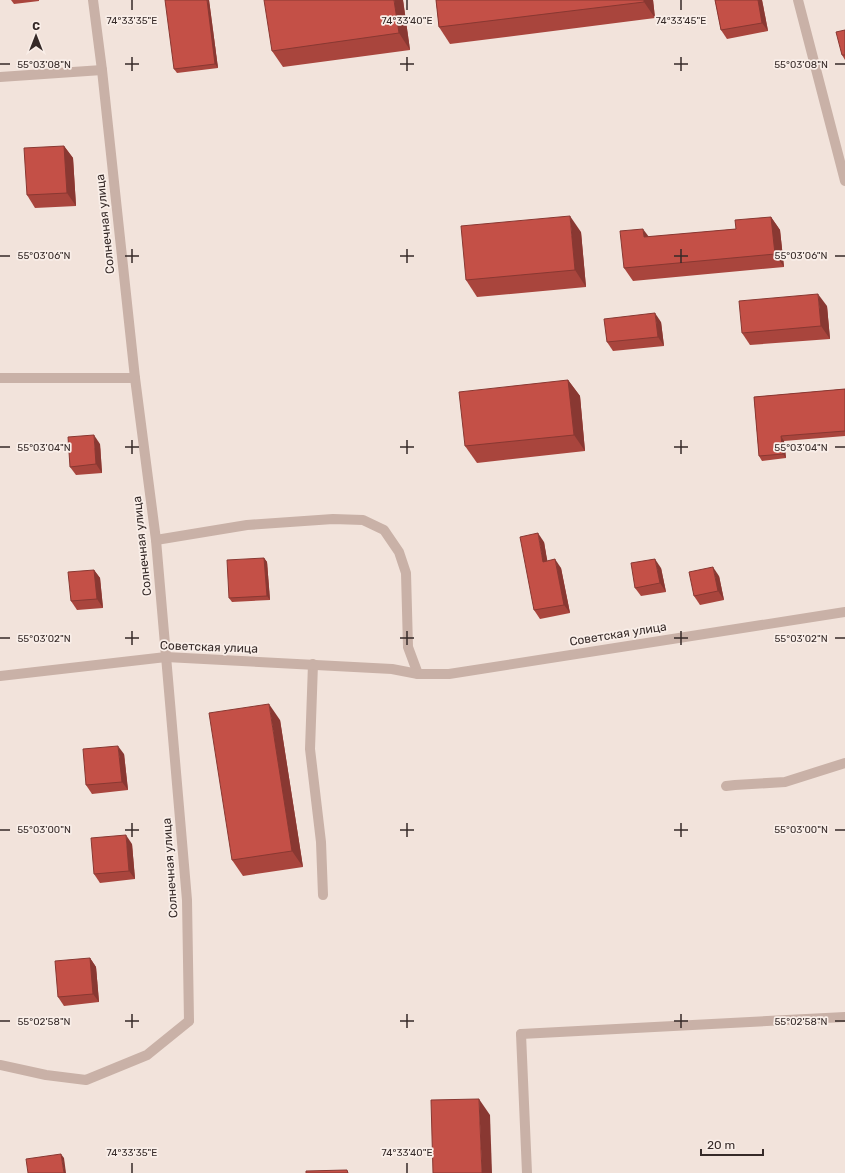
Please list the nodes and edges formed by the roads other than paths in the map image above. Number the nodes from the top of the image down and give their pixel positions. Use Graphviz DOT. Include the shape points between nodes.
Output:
graph roads {
  1 [pos="93,0"];
  2 [pos="798,0"];
  3 [pos="102,70"];
  4 [pos="0,77"];
  5 [pos="845,181"];
  6 [pos="0,378"];
  7 [pos="135,378"];
  8 [pos="156,540"];
  9 [pos="845,612"];
  10 [pos="166,657"];
  11 [pos="313,664"];
  12 [pos="418,674"];
  13 [pos="0,676"];
  14 [pos="845,764"];
  15 [pos="726,786"];
  16 [pos="323,895"];
  17 [pos="845,1017"];
  18 [pos="0,1065"];
  19 [pos="527,1173"];
  1 -- 3 [label="street, Солнечная улица"];
  2 -- 5 [label="street"];
  3 -- 4 [label="street"];
  3 -- 7 [label="street, Солнечная улица"];
  6 -- 7 [label="street"];
  7 -- 8 [label="street, Солнечная улица"];
  8 -- 10 [label="street, Солнечная улица"];
  8 -- 12 [label="street" via="246,525 332,519 363,520 384,530 399,552 406,573 408,647"];
  9 -- 12 [label="street, Советская улица" via="449,674"];
  10 -- 11 [label="street, Советская улица"];
  10 -- 13 [label="street, Советская улица"];
  10 -- 18 [label="street, Солнечная улица" via="187,900 189,1021 147,1055 86,1080"];
  11 -- 12 [label="street, Советская улица" via="392,669"];
  11 -- 16 [label="street" via="310,749 322,842"];
  14 -- 15 [label="street" via="785,782"];
  17 -- 19 [label="street" via="521,1034"];
}
